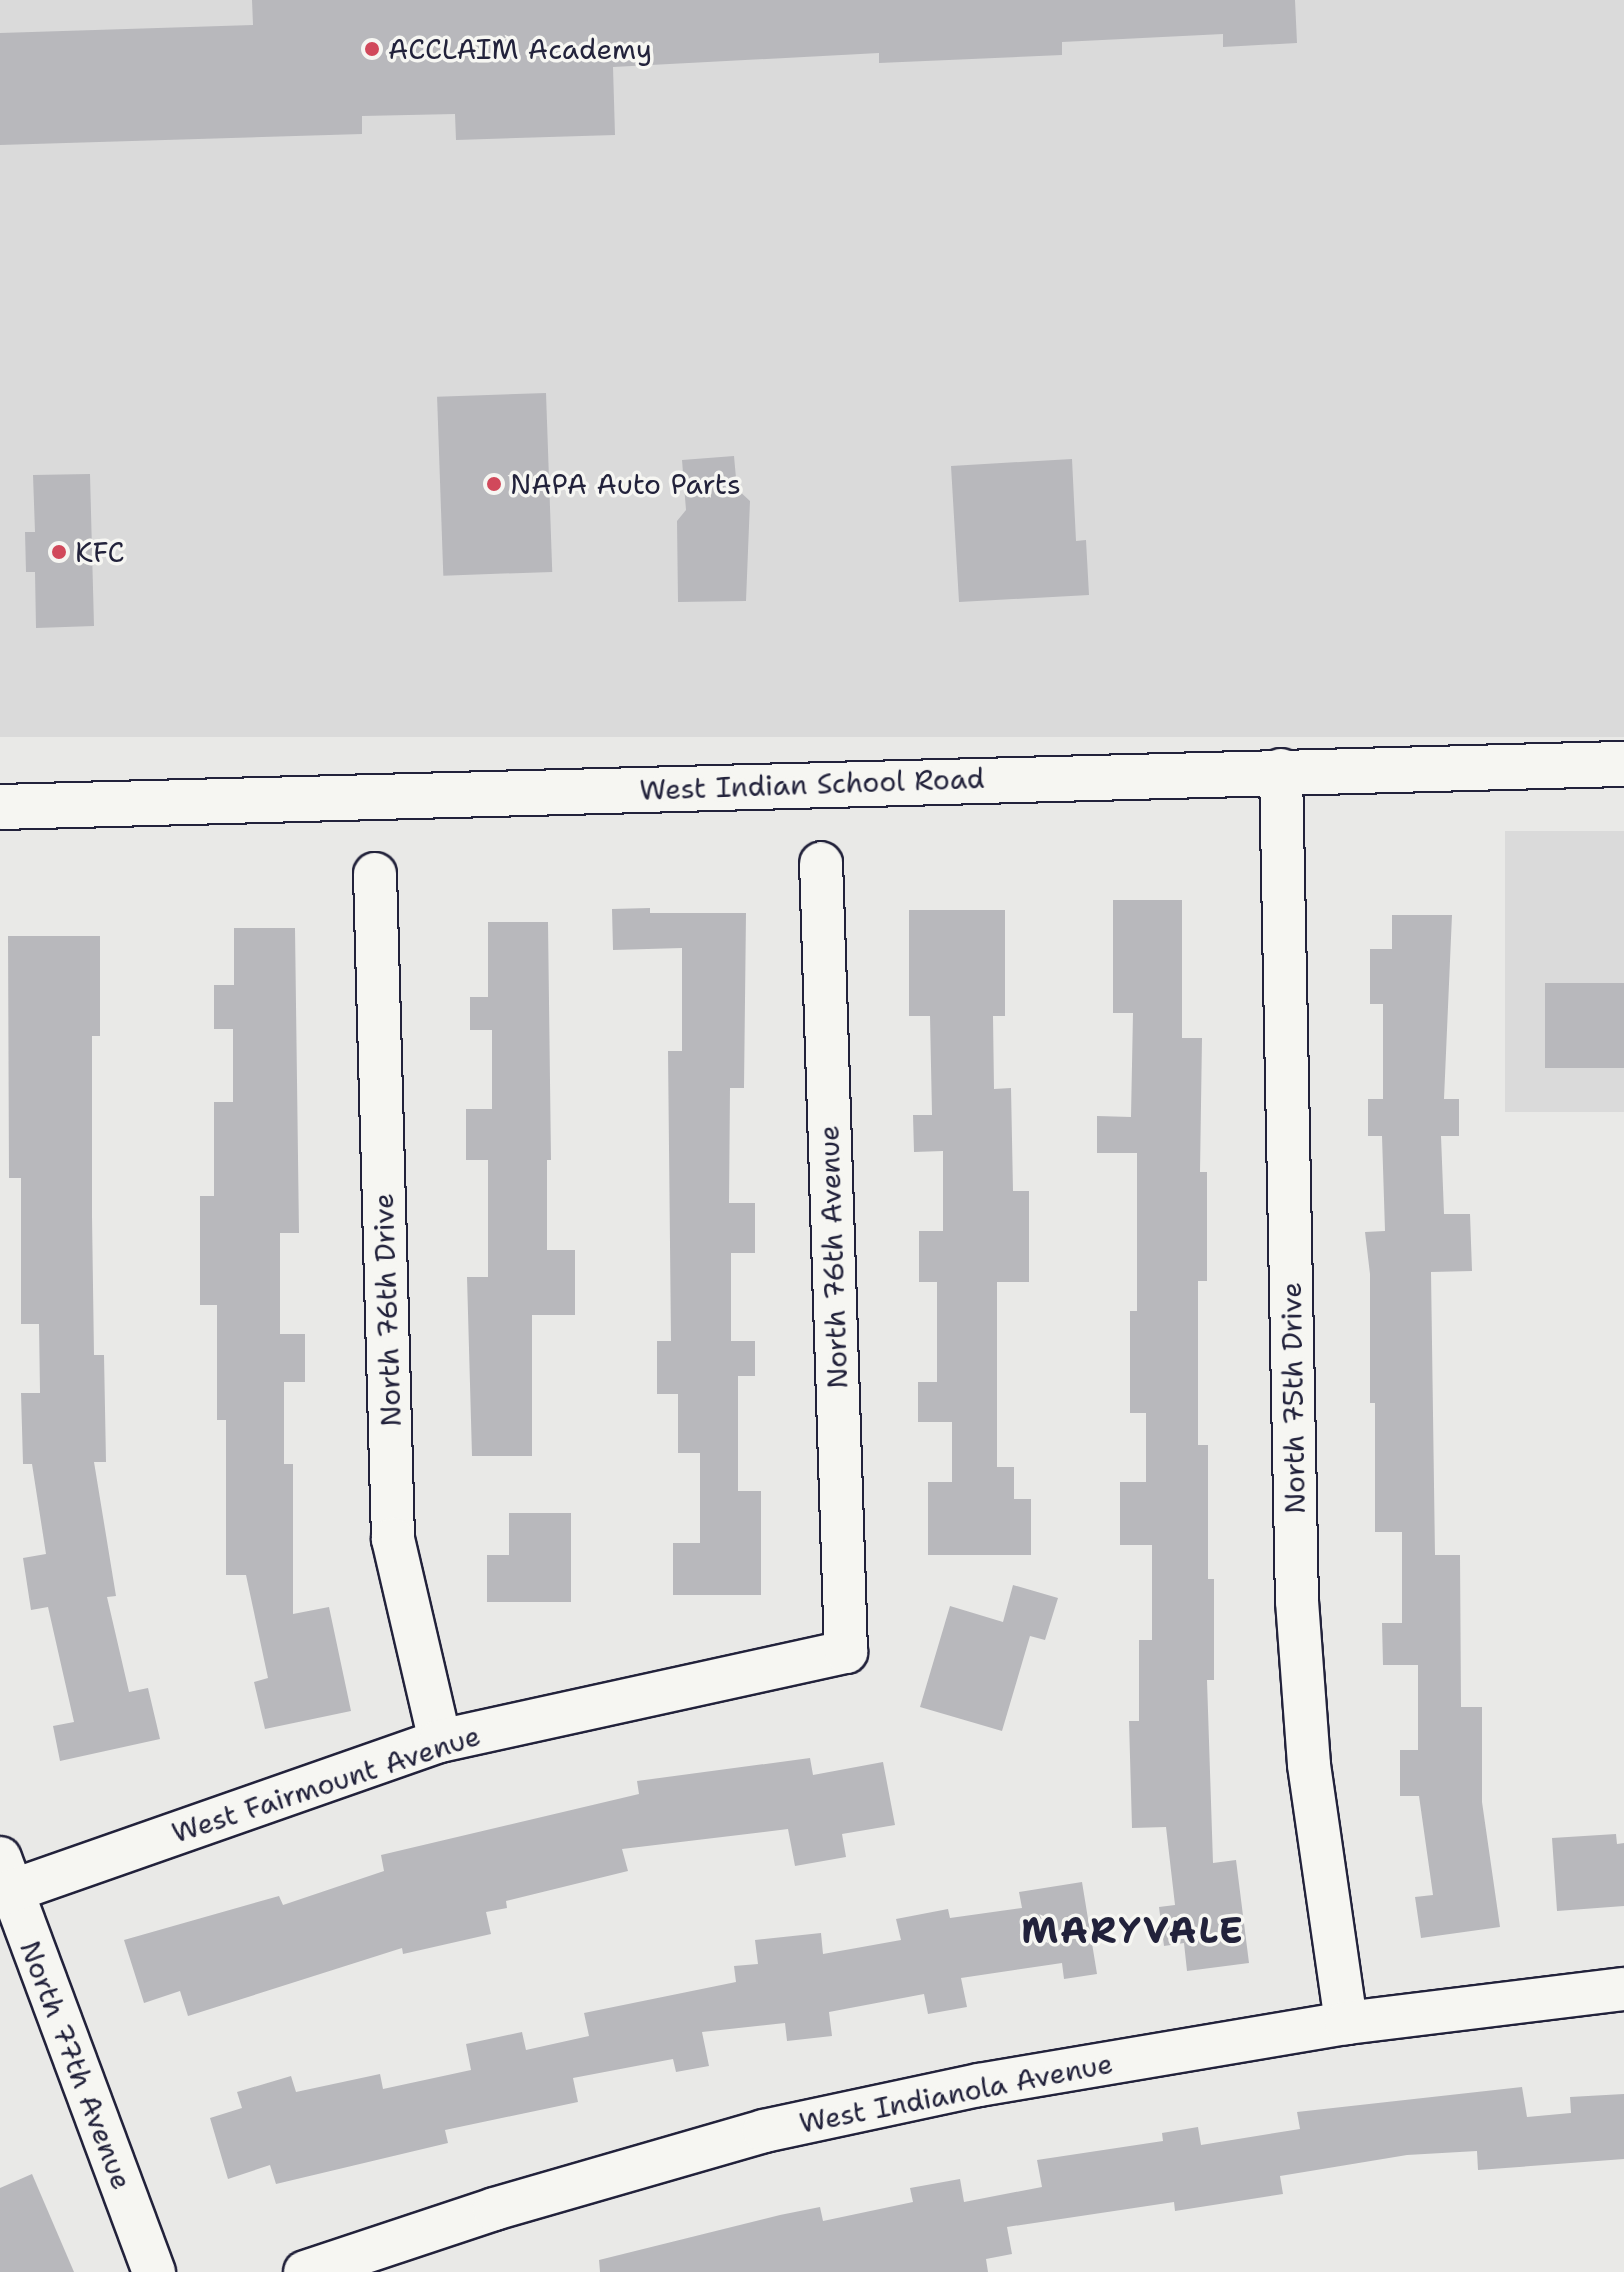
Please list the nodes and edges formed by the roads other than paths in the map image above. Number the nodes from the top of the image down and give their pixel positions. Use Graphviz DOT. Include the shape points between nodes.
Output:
graph roads {
  1 [pos="1624,764"];
  2 [pos="1281,770"];
  3 [pos="0,807"];
  4 [pos="821,863"];
  5 [pos="375,874"];
  6 [pos="846,1652"];
  7 [pos="440,1741"];
  8 [pos="4,1881"];
  9 [pos="1624,1989"];
  10 [pos="1346,2023"];
  11 [pos="154,2272"];
  12 [pos="305,2272"];
  1 -- 2 [label="main road, West Indian School Road"];
  2 -- 3 [label="main road, West Indian School Road"];
  2 -- 10 [label="street, North 75th Drive" via="1297,1601 1309,1765"];
  4 -- 6 [label="street, North 76th Avenue"];
  5 -- 7 [label="street, North 76th Drive" via="393,1539"];
  6 -- 7 [label="street, West Fairmount Avenue"];
  7 -- 8 [label="street, West Fairmount Avenue"];
  8 -- 11 [label="street, North 77th Avenue"];
  9 -- 10 [label="street, West Indianola Avenue"];
  10 -- 12 [label="street, West Indianola Avenue" via="979,2085 764,2131 494,2209"];
}
